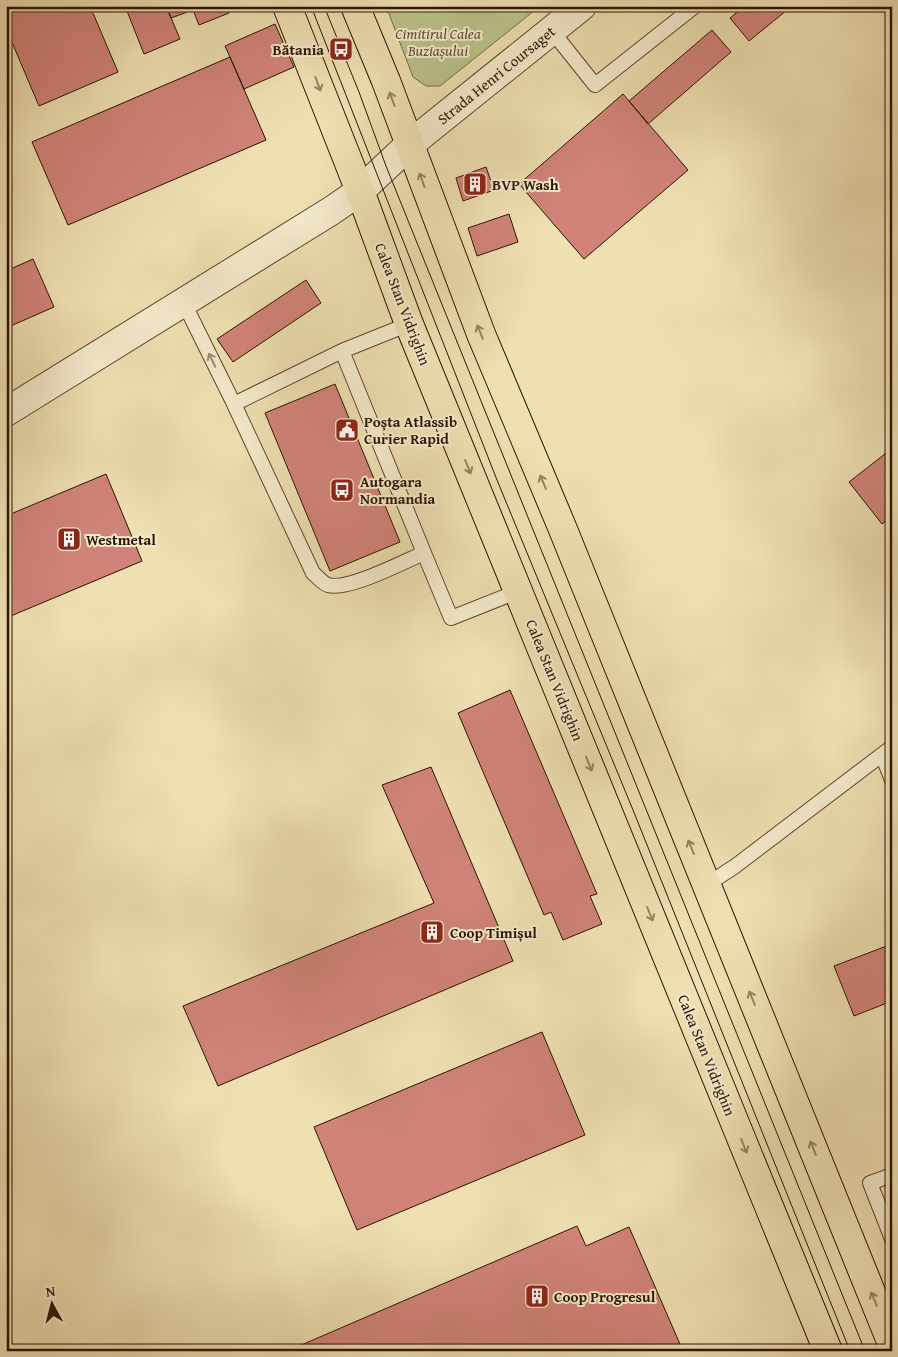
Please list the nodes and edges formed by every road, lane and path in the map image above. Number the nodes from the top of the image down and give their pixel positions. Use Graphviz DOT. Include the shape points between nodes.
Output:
graph roads {
  1 [pos="287,6"];
  2 [pos="355,6"];
  3 [pos="582,6"];
  4 [pos="695,6"];
  5 [pos="552,31"];
  6 [pos="409,145"];
  7 [pos="360,191"];
  8 [pos="184,302"];
  9 [pos="409,324"];
  10 [pos="342,351"];
  11 [pos="234,404"];
  12 [pos="6,412"];
  13 [pos="424,553"];
  14 [pos="519,591"];
  15 [pos="887,751"];
  16 [pos="892,780"];
  17 [pos="706,885"];
  18 [pos="892,1174"];
  19 [pos="892,1238"];
  20 [pos="892,1344"];
  21 [pos="828,1351"];
  1 -- 7 [label="main road, Calea Stan Vidrighin, one-way"];
  6 -- 2 [label="main road, one-way"];
  3 -- 5 [label="street, Strada Henri Coursaget"];
  4 -- 5 [label="lane" via="595,85"];
  5 -- 6 [label="street, Strada Henri Coursaget"];
  6 -- 7 [label="street, Strada Henri Coursaget"];
  17 -- 6 [label="main road, one-way" via="481,334"];
  7 -- 8 [label="street, Strada Henri Coursaget"];
  7 -- 9 [label="main road, Calea Stan Vidrighin"];
  11 -- 8 [label="lane, one-way"];
  8 -- 12 [label="street, Strada Henri Coursaget"];
  9 -- 10 [label="lane"];
  9 -- 14 [label="main road, Calea Stan Vidrighin, one-way"];
  10 -- 11 [label="lane"];
  10 -- 13 [label="lane"];
  11 -- 13 [label="lane" via="313,573 321,581 329,585 346,585"];
  13 -- 14 [label="lane" via="451,618"];
  14 -- 21 [label="main road, Calea Stan Vidrighin, one-way"];
  15 -- 16 [label="lane"];
  15 -- 17 [label="lane"];
  20 -- 17 [label="main road, one-way"];
  18 -- 19 [label="lane" via="870,1183"];
}
